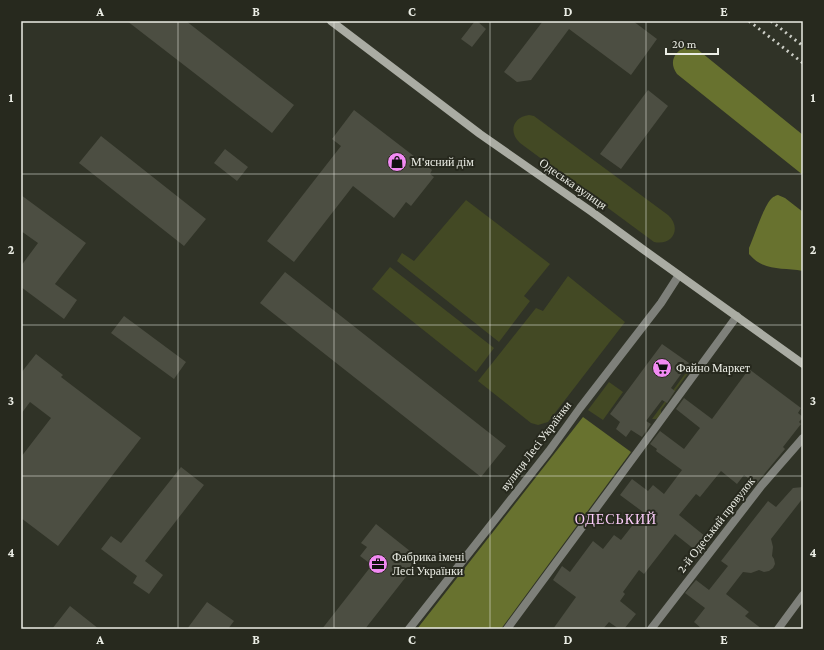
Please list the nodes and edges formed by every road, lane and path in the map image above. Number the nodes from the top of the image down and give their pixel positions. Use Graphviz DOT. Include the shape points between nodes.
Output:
graph roads {
  1 [pos="331,21"];
  2 [pos="679,275"];
  3 [pos="737,316"];
  4 [pos="803,364"];
  5 [pos="803,438"];
  6 [pos="803,595"];
  7 [pos="409,629"];
  8 [pos="507,629"];
  9 [pos="651,629"];
  10 [pos="778,629"];
  1 -- 2 [label="main road, Одеська вулиця" via="480,134"];
  2 -- 3 [label="main road, Одеська вулиця"];
  2 -- 7 [label="street, вулиця Лесі Українки" via="549,451"];
  3 -- 4 [label="main road, Одеська вулиця"];
  3 -- 8 [label="street"];
  5 -- 9 [label="street, 2-й Одеський провулок" via="762,485"];
  6 -- 10 [label="street"];
}
